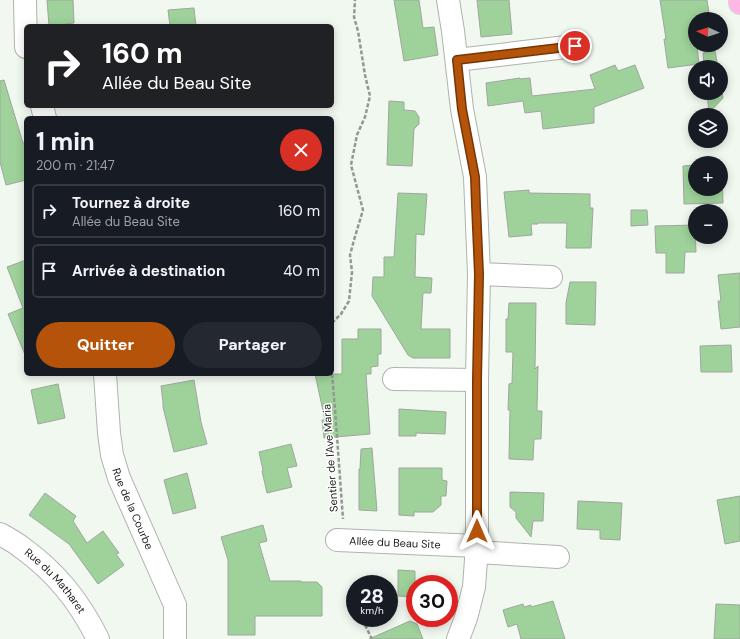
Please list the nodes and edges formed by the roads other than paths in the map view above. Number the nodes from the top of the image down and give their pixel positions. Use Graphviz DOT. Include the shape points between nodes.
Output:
graph roads {
  1 [pos="25,0"];
  2 [pos="448,0"];
  3 [pos="26,24"];
  4 [pos="575,46"];
  5 [pos="457,60"];
  6 [pos="479,274"];
  7 [pos="550,277"];
  8 [pos="105,376"];
  9 [pos="394,379"];
  10 [pos="477,380"];
  11 [pos="0,534"];
  12 [pos="341,540"];
  13 [pos="476,549"];
  14 [pos="558,556"];
  15 [pos="98,639"];
  16 [pos="175,639"];
  17 [pos="458,639"];
  1 -- 3 [label="street"];
  2 -- 5 [label="street"];
  4 -- 5 [label="street"];
  5 -- 6 [label="street" via="462,109 475,177"];
  6 -- 7 [label="street"];
  6 -- 10 [label="street"];
  8 -- 16 [label="street, Rue de la Courbe" via="108,433 112,455 119,478 175,605"];
  9 -- 10 [label="street"];
  10 -- 13 [label="street"];
  11 -- 15 [label="street, Rue du Matharet" via="45,566 69,591"];
  12 -- 13 [label="street, Allée du Beau Site"];
  13 -- 14 [label="street, Allée du Beau Site"];
  13 -- 17 [label="street" via="474,587"];
}
